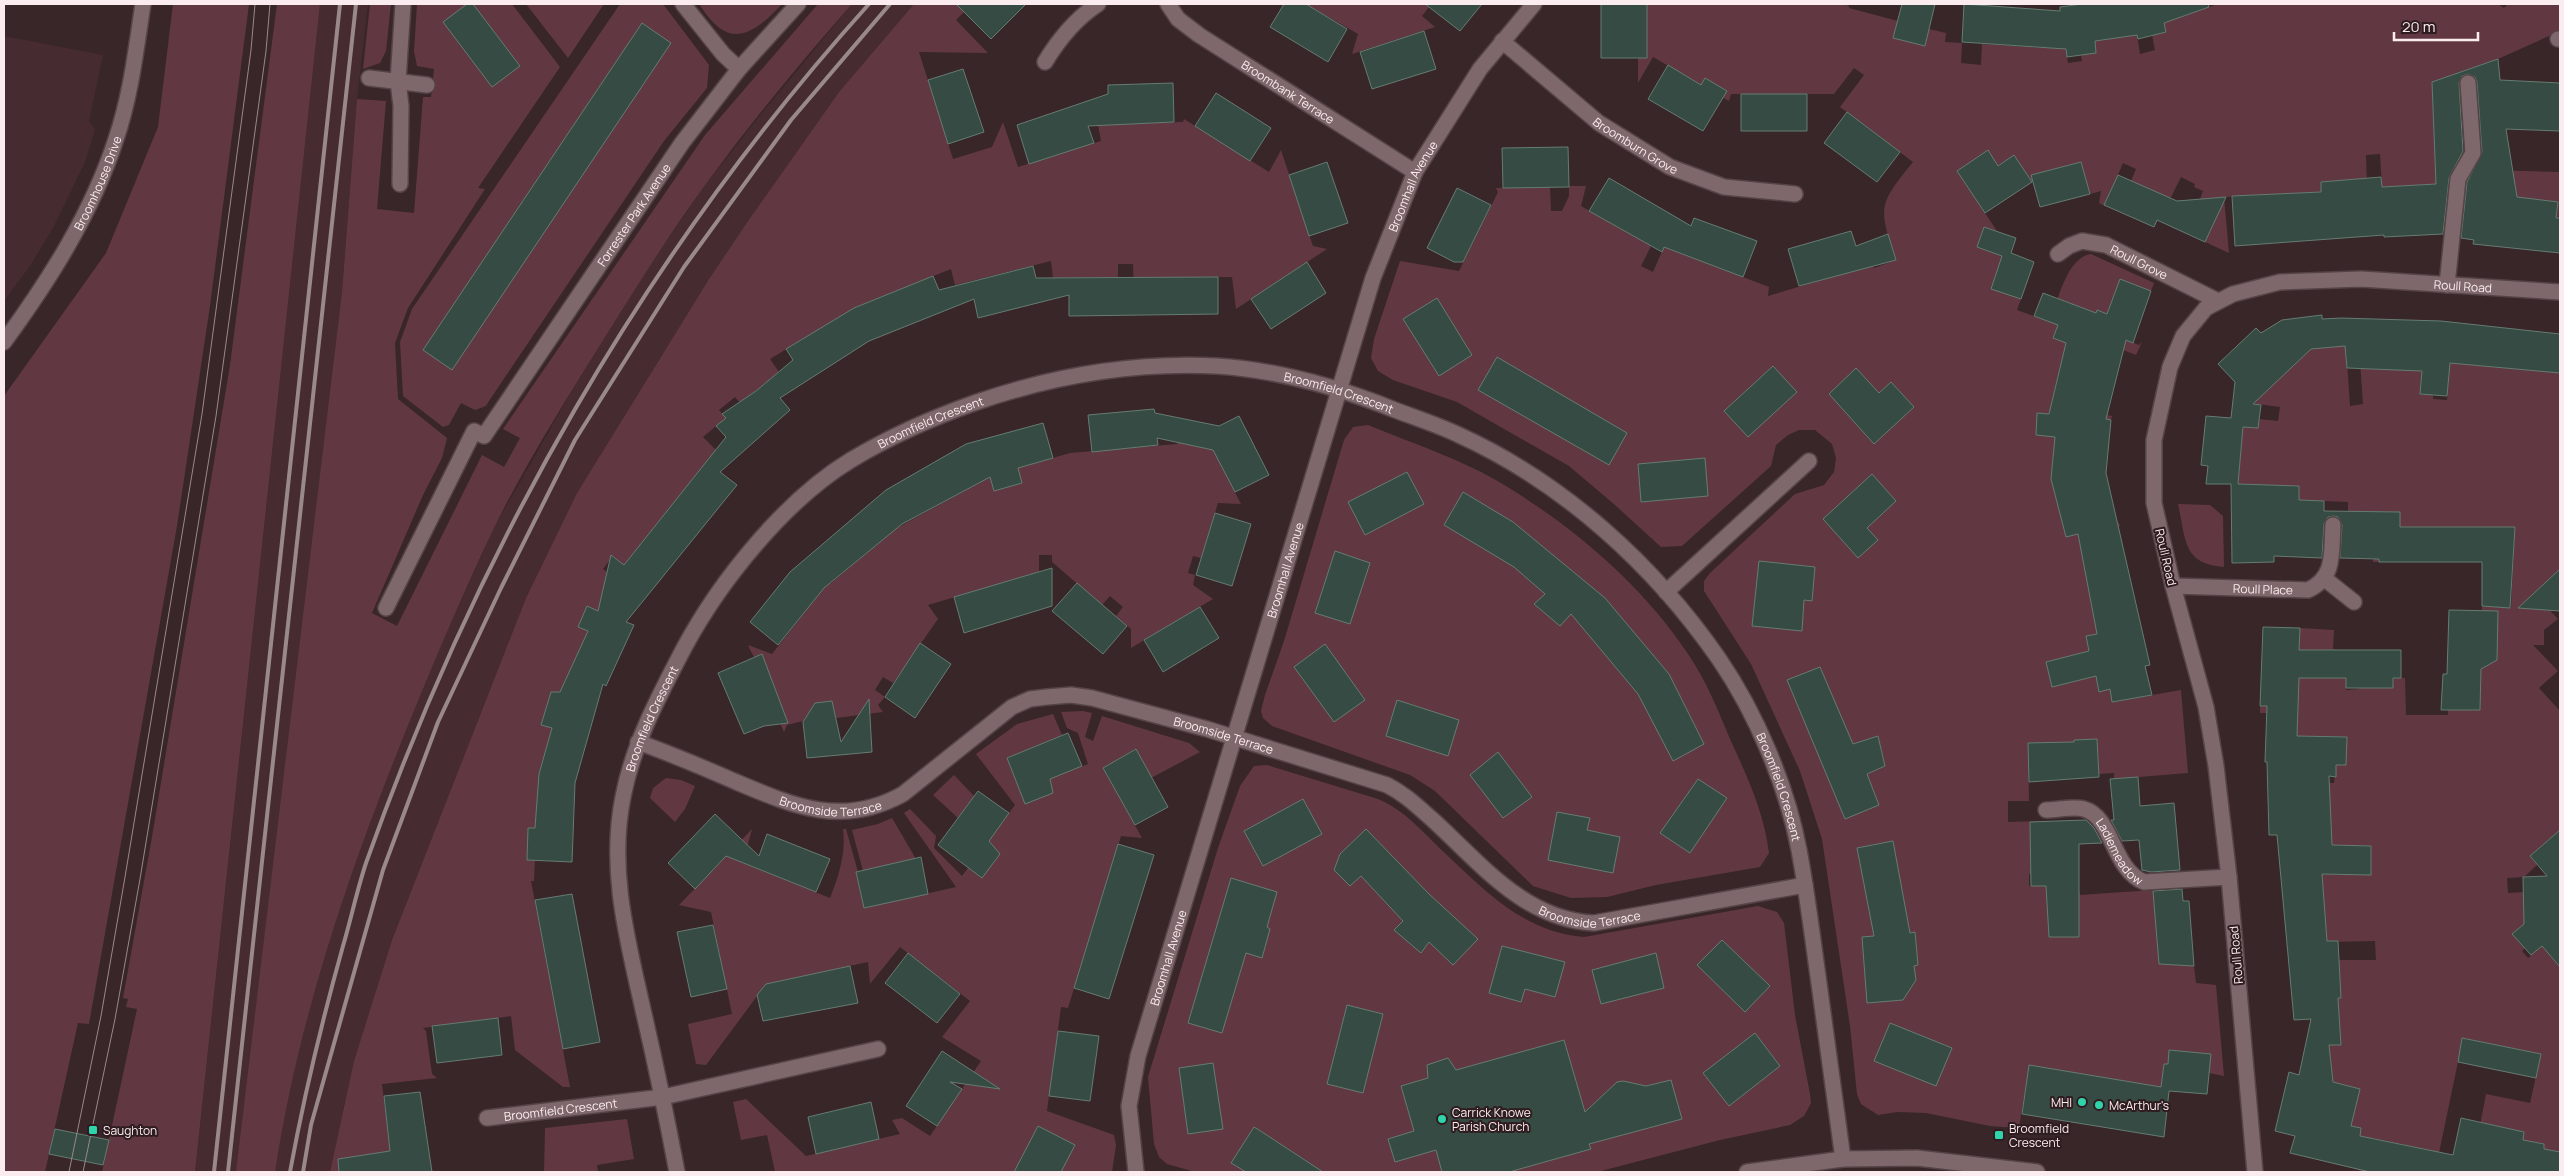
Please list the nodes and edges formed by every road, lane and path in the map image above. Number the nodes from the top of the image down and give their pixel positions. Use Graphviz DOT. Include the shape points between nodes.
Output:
graph roads {
  1 [pos="143,4"];
  2 [pos="403,4"];
  3 [pos="682,4"];
  4 [pos="798,4"];
  5 [pos="1098,4"];
  6 [pos="1168,4"];
  7 [pos="1534,4"];
  8 [pos="1502,41"];
  9 [pos="1045,62"];
  10 [pos="739,69"];
  11 [pos="369,78"];
  12 [pos="398,81"];
  13 [pos="2468,83"];
  14 [pos="426,85"];
  15 [pos="1415,172"];
  16 [pos="400,184"];
  17 [pos="1795,194"];
  18 [pos="2058,254"];
  19 [pos="2447,285"];
  20 [pos="2560,292"];
  21 [pos="2218,301"];
  22 [pos="4,342"];
  23 [pos="1339,388"];
  24 [pos="1809,461"];
  25 [pos="2333,525"];
  26 [pos="2324,579"];
  27 [pos="2173,586"];
  28 [pos="1666,592"];
  29 [pos="2354,602"];
  30 [pos="386,608"];
  31 [pos="1233,737"];
  32 [pos="638,742"];
  33 [pos="2046,810"];
  34 [pos="2229,877"];
  35 [pos="1805,885"];
  36 [pos="878,1049"];
  37 [pos="663,1098"];
  38 [pos="486,1118"];
  39 [pos="1843,1159"];
  40 [pos="677,1172"];
  41 [pos="1136,1172"];
  42 [pos="1747,1172"];
  43 [pos="2037,1172"];
  44 [pos="2255,1172"];
  1 -- 22 [label="street, Broomhouse Drive" via="126,104 98,188 71,242"];
  2 -- 12 [label="street"];
  3 -- 10 [label="street"];
  4 -- 10 [label="street, Forrester Park Avenue"];
  5 -- 9 [label="street" via="1058,40"];
  6 -- 15 [label="street, Broombank Terrace" via="1178,19 1199,35"];
  7 -- 8 [label="street, Broomhall Avenue"];
  8 -- 15 [label="street, Broomhall Avenue" via="1452,110"];
  8 -- 17 [label="street, Broomburn Grove" via="1599,122 1670,167 1724,187"];
  10 -- 30 [label="street, Forrester Park Avenue" via="682,143 484,437"];
  11 -- 12 [label="street"];
  12 -- 14 [label="street"];
  12 -- 16 [label="street" via="401,106"];
  13 -- 19 [label="street" via="2474,147 2470,161 2458,179"];
  15 -- 23 [label="street, Broomhall Avenue" via="1384,247"];
  18 -- 21 [label="street, Roull Grove" via="2082,241 2106,245"];
  19 -- 20 [label="street, Roull Road"];
  19 -- 21 [label="street, Roull Road" via="2361,279 2280,282 2248,289"];
  21 -- 27 [label="street, Roull Road" via="2197,317 2183,336 2170,368 2154,440 2154,503"];
  23 -- 28 [label="street, Broomfield Crescent" via="1460,435 1524,471 1590,517"];
  23 -- 31 [label="street, Broomhall Avenue"];
  23 -- 32 [label="street, Broomfield Crescent" via="1220,366 1164,366 1079,375 1032,384 934,417 848,462 783,516 752,549 707,608 656,700"];
  24 -- 28 [label="street"];
  25 -- 26 [label="street" via="2331,561"];
  26 -- 27 [label="street, Roull Place" via="2308,590"];
  26 -- 29 [label="street"];
  27 -- 34 [label="street, Roull Road" via="2206,707"];
  28 -- 35 [label="street, Broomfield Crescent" via="1720,661 1756,726 1789,808"];
  31 -- 32 [label="street, Broomside Terrace" via="1092,698 1059,695 1030,699 998,716 903,794 859,811 834,812 778,800"];
  31 -- 35 [label="street, Broomside Terrace" via="1396,790 1410,799 1516,896 1561,919 1594,923"];
  31 -- 41 [label="street, Broomhall Avenue" via="1136,1064 1129,1106"];
  32 -- 37 [label="street, Broomfield Crescent" via="623,792 616,874 624,926"];
  33 -- 34 [label="street, Ladiemeadow" via="2084,808 2093,813 2123,866 2144,882"];
  34 -- 44 [label="street, Roull Road"];
  35 -- 39 [label="street, Broomfield Crescent"];
  36 -- 37 [label="street, Broomfield Crescent"];
  37 -- 38 [label="street, Broomfield Crescent"];
  37 -- 40 [label="street, Broomfield Crescent"];
  39 -- 42 [label="street"];
  39 -- 43 [label="street" via="1917,1158"];
}
